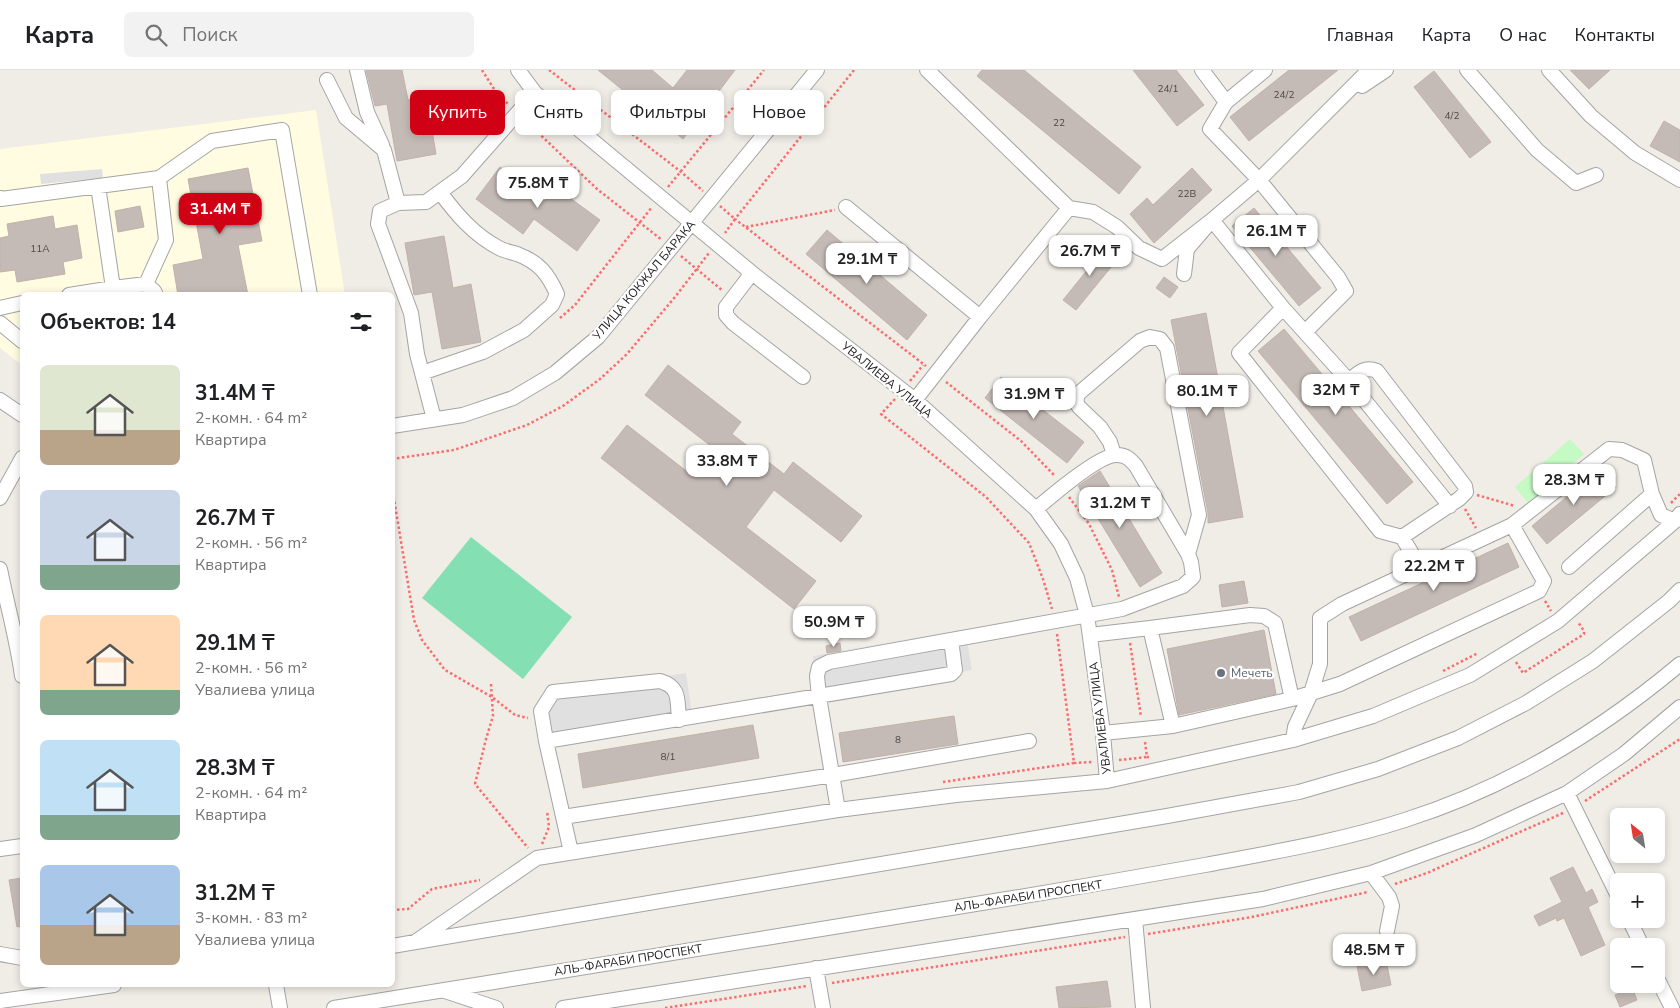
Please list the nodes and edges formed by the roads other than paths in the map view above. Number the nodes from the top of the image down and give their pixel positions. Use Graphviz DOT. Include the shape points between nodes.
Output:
graph roads {
  1 [pos="357,70"];
  2 [pos="518,70"];
  3 [pos="817,70"];
  4 [pos="927,70"];
  5 [pos="1202,70"];
  6 [pos="1265,70"];
  7 [pos="1369,70"];
  8 [pos="1386,70"];
  9 [pos="1467,70"];
  10 [pos="1549,70"];
  11 [pos="327,80"];
  12 [pos="534,90"];
  13 [pos="1338,101"];
  14 [pos="1226,102"];
  15 [pos="515,115"];
  16 [pos="586,135"];
  17 [pos="384,150"];
  18 [pos="1596,175"];
  19 [pos="159,178"];
  20 [pos="1259,180"];
  21 [pos="1680,180"];
  22 [pos="98,186"];
  23 [pos="440,192"];
  24 [pos="0,198"];
  25 [pos="398,203"];
  26 [pos="846,207"];
  27 [pos="1070,208"];
  28 [pos="1212,220"];
  29 [pos="693,222"];
  30 [pos="752,273"];
  31 [pos="1184,274"];
  32 [pos="146,284"];
  33 [pos="113,288"];
  34 [pos="88,292"];
  35 [pos="154,292"];
  36 [pos="309,292"];
  37 [pos="20,303"];
  38 [pos="0,308"];
  39 [pos="1283,308"];
  40 [pos="980,317"];
  41 [pos="0,323"];
  42 [pos="1306,332"];
  43 [pos="20,339"];
  44 [pos="422,373"];
  45 [pos="803,377"];
  46 [pos="1349,381"];
  47 [pos="0,400"];
  48 [pos="915,400"];
  49 [pos="20,414"];
  50 [pos="434,419"];
  51 [pos="395,426"];
  52 [pos="1114,454"];
  53 [pos="20,462"];
  54 [pos="1652,494"];
  55 [pos="0,498"];
  56 [pos="1458,499"];
  57 [pos="1036,509"];
  58 [pos="1678,517"];
  59 [pos="1512,525"];
  60 [pos="1402,537"];
  61 [pos="1188,554"];
  62 [pos="1420,567"];
  63 [pos="1569,567"];
  64 [pos="0,568"];
  65 [pos="1680,590"];
  66 [pos="4,611"];
  67 [pos="1087,615"];
  68 [pos="1150,628"];
  69 [pos="1090,635"];
  70 [pos="951,640"];
  71 [pos="20,660"];
  72 [pos="1680,664"];
  73 [pos="1311,693"];
  74 [pos="819,697"];
  75 [pos="1292,699"];
  76 [pos="1680,707"];
  77 [pos="679,720"];
  78 [pos="1172,726"];
  79 [pos="1104,733"];
  80 [pos="1293,740"];
  81 [pos="546,741"];
  82 [pos="1029,741"];
  83 [pos="833,775"];
  84 [pos="1107,781"];
  85 [pos="1567,793"];
  86 [pos="838,810"];
  87 [pos="563,817"];
  88 [pos="20,846"];
  89 [pos="0,849"];
  90 [pos="571,852"];
  91 [pos="1371,874"];
  92 [pos="1610,880"];
  93 [pos="1135,919"];
  94 [pos="1387,931"];
  95 [pos="415,942"];
  96 [pos="395,945"];
  97 [pos="0,954"];
  98 [pos="20,958"];
  99 [pos="816,968"];
  100 [pos="100,987"];
  101 [pos="276,987"];
  102 [pos="442,990"];
  103 [pos="1664,993"];
  104 [pos="0,1001"];
  105 [pos="280,1008"];
  106 [pos="334,1008"];
  107 [pos="496,1008"];
  108 [pos="563,1008"];
  109 [pos="823,1008"];
  110 [pos="1143,1008"];
  111 [pos="1672,1008"];
  1 -- 17 [label="street" via="367,112"];
  2 -- 12 [label="street, УВАЛИЕВА УЛИЦА"];
  3 -- 29 [label="street, УЛИЦА КОКЖАЛ БАРАКА"];
  4 -- 27 [label="street"];
  5 -- 14 [label="street"];
  6 -- 14 [label="street"];
  7 -- 13 [label="street"];
  8 -- 13 [label="street"];
  9 -- 18 [label="street" via="1537,150 1576,184"];
  10 -- 21 [label="street" via="1591,116 1628,147"];
  11 -- 17 [label="street" via="346,118"];
  13 -- 20 [label="street"];
  14 -- 20 [label="street" via="1210,129"];
  15 -- 23 [label="street" via="462,176"];
  16 -- 29 [label="street, УВАЛИЕВА УЛИЦА"];
  17 -- 25 [label="street"];
  19 -- 22 [label="street"];
  19 -- 32 [label="street" via="166,240"];
  19 -- 36 [label="street" via="212,141 282,130"];
  20 -- 28 [label="street"];
  20 -- 42 [label="street" via="1346,291"];
  22 -- 24 [label="street"];
  22 -- 33 [label="street"];
  23 -- 25 [label="street" via="426,202"];
  23 -- 44 [label="street" via="454,212 478,234 500,249 536,263 549,276 557,294 552,305 524,330 482,352"];
  25 -- 44 [label="street" via="380,211 378,224 411,313"];
  26 -- 40 [label="street"];
  27 -- 28 [label="street" via="1093,212 1117,226 1139,248 1162,259"];
  27 -- 40 [label="street"];
  28 -- 31 [label="street" via="1187,249"];
  28 -- 39 [label="street"];
  29 -- 30 [label="street, УВАЛИЕВА УЛИЦА"];
  29 -- 50 [label="street, УЛИЦА КОКЖАЛ БАРАКА" via="598,337 556,374 513,398 463,415"];
  30 -- 45 [label="street" via="726,307 726,315"];
  30 -- 48 [label="street, УВАЛИЕВА УЛИЦА"];
  32 -- 33 [label="street"];
  32 -- 35 [label="street"];
  33 -- 34 [label="street"];
  37 -- 38 [label="street"];
  39 -- 42 [label="street"];
  39 -- 60 [label="street" via="1238,353 1380,531"];
  40 -- 48 [label="street"];
  41 -- 43 [label="street"];
  42 -- 46 [label="street"];
  44 -- 50 [label="street"];
  46 -- 56 [label="street"];
  46 -- 56 [label="street" via="1362,370 1370,368 1377,371 1461,479 1465,486"];
  47 -- 49 [label="street"];
  48 -- 57 [label="street, УВАЛИЕВА УЛИЦА"];
  50 -- 51 [label="street, УЛИЦА КОКЖАЛ БАРАКА"];
  52 -- 57 [label="street" via="1062,487"];
  52 -- 61 [label="street" via="1127,457 1136,466"];
  52 -- 61 [label="street" via="1100,427 1079,407 1076,402 1078,394 1140,340 1160,339 1166,348 1198,515"];
  53 -- 55 [label="street"];
  54 -- 58 [label="street" via="1661,514"];
  54 -- 59 [label="street" via="1644,460 1622,450 1609,449"];
  54 -- 63 [label="street"];
  56 -- 60 [label="street"];
  57 -- 67 [label="street, УВАЛИЕВА УЛИЦА" via="1061,544 1077,578"];
  58 -- 80 [label="street" via="1558,621 1510,652 1470,675 1373,716"];
  59 -- 62 [label="street"];
  59 -- 73 [label="street" via="1544,581 1539,591 1340,684"];
  60 -- 62 [label="street"];
  61 -- 67 [label="street" via="1193,577 1183,586 1122,609"];
  62 -- 73 [label="street" via="1320,618 1320,664"];
  64 -- 66 [label="street"];
  65 -- 95 [label="street" via="1593,661 1526,703 1450,742 1378,770 1308,789 1167,816"];
  66 -- 71 [label="street" via="18,645"];
  67 -- 69 [label="street, УВАЛИЕВА УЛИЦА"];
  67 -- 70 [label="street"];
  68 -- 69 [label="street"];
  68 -- 75 [label="street" via="1264,616 1275,623"];
  68 -- 78 [label="street"];
  69 -- 79 [label="street, УВАЛИЕВА УЛИЦА"];
  70 -- 74 [label="street" via="830,662 819,668"];
  70 -- 74 [label="street" via="955,670 950,674"];
  72 -- 102 [label="street, АЛЬ-ФАРАБИ ПРОСПЕКТ" via="1599,726 1539,762 1471,795 1406,820 1324,843 1089,886"];
  73 -- 75 [label="street"];
  73 -- 80 [label="street" via="1295,727"];
  74 -- 77 [label="street"];
  74 -- 83 [label="street"];
  75 -- 78 [label="street"];
  76 -- 85 [label="street" via="1624,754"];
  77 -- 81 [label="street"];
  77 -- 81 [label="street" via="676,693 670,684 660,681 553,692 541,711"];
  78 -- 79 [label="street"];
  79 -- 84 [label="street, УВАЛИЕВА УЛИЦА"];
  80 -- 84 [label="street"];
  81 -- 87 [label="street"];
  82 -- 83 [label="street"];
  83 -- 86 [label="street"];
  83 -- 87 [label="street"];
  84 -- 86 [label="street"];
  85 -- 91 [label="street" via="1476,834"];
  85 -- 92 [label="street"];
  86 -- 90 [label="street"];
  87 -- 90 [label="street"];
  88 -- 89 [label="street"];
  90 -- 95 [label="street" via="537,858"];
  91 -- 93 [label="street" via="1263,899"];
  91 -- 94 [label="street" via="1392,906"];
  93 -- 99 [label="street"];
  93 -- 110 [label="street"];
  95 -- 96 [label="street"];
  97 -- 98 [label="street"];
  99 -- 108 [label="street"];
  99 -- 109 [label="street"];
  100 -- 104 [label="street"];
  101 -- 105 [label="street"];
  102 -- 106 [label="street, АЛЬ-ФАРАБИ ПРОСПЕКТ"];
  102 -- 107 [label="street"];
  103 -- 111 [label="street"];
}
